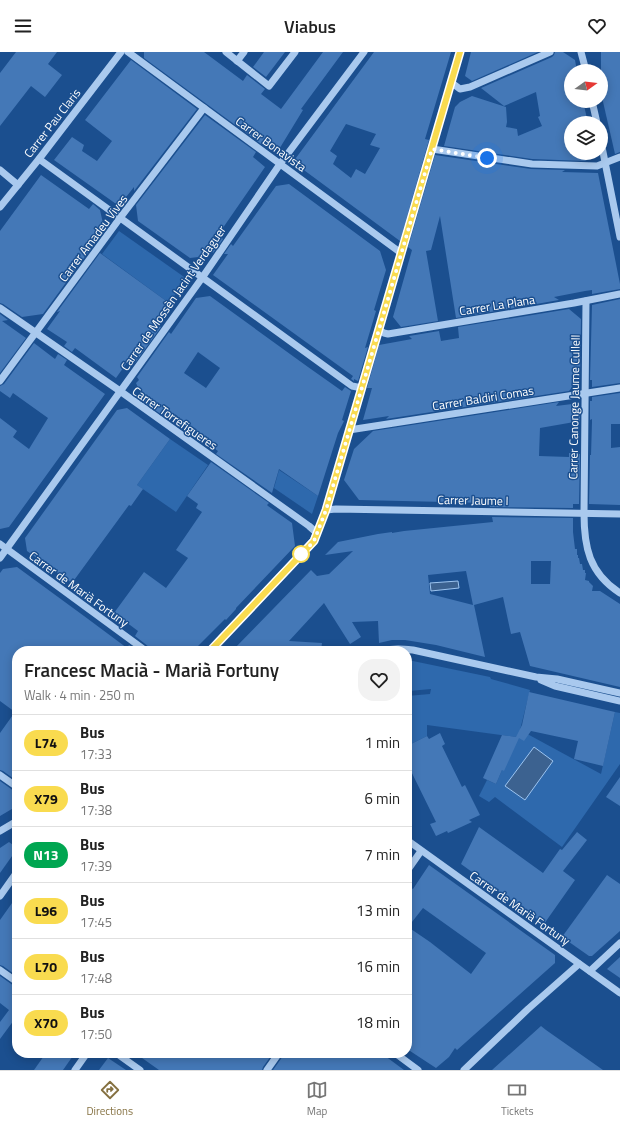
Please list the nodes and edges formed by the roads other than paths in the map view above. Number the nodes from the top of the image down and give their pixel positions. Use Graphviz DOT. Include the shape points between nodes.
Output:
graph roads {
  1 [pos="121,52"];
  2 [pos="128,52"];
  3 [pos="226,52"];
  4 [pos="244,52"];
  5 [pos="294,52"];
  6 [pos="364,52"];
  7 [pos="460,52"];
  8 [pos="550,52"];
  9 [pos="581,52"];
  10 [pos="237,61"];
  11 [pos="584,64"];
  12 [pos="452,83"];
  13 [pos="204,108"];
  14 [pos="432,149"];
  15 [pos="620,158"];
  16 [pos="39,159"];
  17 [pos="605,160"];
  18 [pos="606,163"];
  19 [pos="280,164"];
  20 [pos="0,170"];
  21 [pos="18,185"];
  22 [pos="0,208"];
  23 [pos="120,218"];
  24 [pos="620,237"];
  25 [pos="401,253"];
  26 [pos="202,278"];
  27 [pos="620,294"];
  28 [pos="586,301"];
  29 [pos="0,308"];
  30 [pos="379,330"];
  31 [pos="36,333"];
  32 [pos="0,381"];
  33 [pos="361,386"];
  34 [pos="620,388"];
  35 [pos="120,392"];
  36 [pos="585,393"];
  37 [pos="349,430"];
  38 [pos="326,510"];
  39 [pos="584,513"];
  40 [pos="620,514"];
  41 [pos="317,533"];
  42 [pos="3,547"];
  43 [pos="0,558"];
  44 [pos="620,593"];
  45 [pos="139,646"];
  46 [pos="215,646"];
  47 [pos="412,650"];
  48 [pos="536,677"];
  49 [pos="620,693"];
  50 [pos="620,701"];
  51 [pos="0,775"];
  52 [pos="12,783"];
  53 [pos="12,824"];
  54 [pos="0,831"];
  55 [pos="412,844"];
  56 [pos="421,851"];
  57 [pos="412,864"];
  58 [pos="12,879"];
  59 [pos="0,896"];
  60 [pos="620,943"];
  61 [pos="579,964"];
  62 [pos="0,970"];
  63 [pos="590,971"];
  64 [pos="12,978"];
  65 [pos="620,993"];
  66 [pos="83,1058"];
  67 [pos="123,1058"];
  68 [pos="274,1058"];
  69 [pos="402,1058"];
  70 [pos="75,1070"];
  71 [pos="140,1070"];
  72 [pos="266,1070"];
  73 [pos="418,1070"];
  74 [pos="464,1070"];
  1 -- 16 [label="street, Carrer Pau Claris"];
  2 -- 13 [label="street, Carrer Bonavista"];
  3 -- 10 [label="street"];
  4 -- 10 [label="street"];
  5 -- 10 [label="street" via="269,86"];
  6 -- 19 [label="street, Carrer de Mossèn Jacint Verdaguer"];
  7 -- 12 [label="street"];
  8 -- 12 [label="street" via="470,87 460,89"];
  9 -- 11 [label="street"];
  12 -- 14 [label="street"];
  13 -- 19 [label="street, Carrer Bonavista"];
  13 -- 23 [label="street, Carrer Amadeu Vives"];
  14 -- 18 [label="street" via="532,164 597,166"];
  14 -- 25 [label="street"];
  15 -- 18 [label="street"];
  16 -- 21 [label="street, Carrer Pau Claris"];
  16 -- 23 [label="street"];
  17 -- 18 [label="street"];
  18 -- 24 [label="street"];
  19 -- 25 [label="street, Carrer Bonavista"];
  19 -- 26 [label="street, Carrer de Mossèn Jacint Verdaguer"];
  20 -- 21 [label="street"];
  21 -- 22 [label="street, Carrer Pau Claris"];
  23 -- 26 [label="street"];
  23 -- 31 [label="street, Carrer Amadeu Vives"];
  25 -- 30 [label="street"];
  26 -- 33 [label="street" via="352,386"];
  26 -- 35 [label="street, Carrer de Mossèn Jacint Verdaguer"];
  27 -- 28 [label="street, Carrer La Plana"];
  28 -- 30 [label="street, Carrer La Plana" via="388,334"];
  28 -- 36 [label="street, Carrer Canonge Jaume Cullell"];
  29 -- 31 [label="street, Carrer Torrefigueres"];
  30 -- 33 [label="street"];
  31 -- 32 [label="street, Carrer Amadeu Vives"];
  31 -- 35 [label="street, Carrer Torrefigueres"];
  33 -- 37 [label="street"];
  34 -- 36 [label="street, Carrer Baldiri Comas"];
  35 -- 41 [label="street, Carrer Torrefigueres"];
  35 -- 42 [label="street, Carrer de Mossèn Jacint Verdaguer"];
  36 -- 37 [label="street, Carrer Baldiri Comas"];
  36 -- 39 [label="street, Carrer Canonge Jaume Cullell"];
  37 -- 38 [label="street"];
  38 -- 39 [label="street, Carrer Jaume I"];
  38 -- 41 [label="street"];
  39 -- 40 [label="street, Carrer Jaume I"];
  39 -- 44 [label="street, Carrer Canonge Jaume Cullell" via="585,542 593,565 607,583"];
  41 -- 46 [label="street" via="314,541"];
  42 -- 43 [label="street, Carrer de Mossèn Jacint Verdaguer"];
  42 -- 45 [label="street, Carrer de Marià Fortuny"];
  47 -- 48 [label="street"];
  48 -- 49 [label="street"];
  48 -- 50 [label="street" via="555,686"];
  51 -- 52 [label="street"];
  53 -- 54 [label="street"];
  55 -- 56 [label="street, Carrer de Marià Fortuny"];
  56 -- 57 [label="street"];
  56 -- 61 [label="street, Carrer de Marià Fortuny"];
  58 -- 59 [label="street"];
  60 -- 63 [label="street"];
  61 -- 63 [label="street, Carrer de Marià Fortuny"];
  61 -- 74 [label="street"];
  62 -- 64 [label="street"];
  63 -- 65 [label="street, Carrer de Marià Fortuny"];
  66 -- 70 [label="street"];
  67 -- 71 [label="street"];
  68 -- 72 [label="street"];
  69 -- 73 [label="street"];
}
